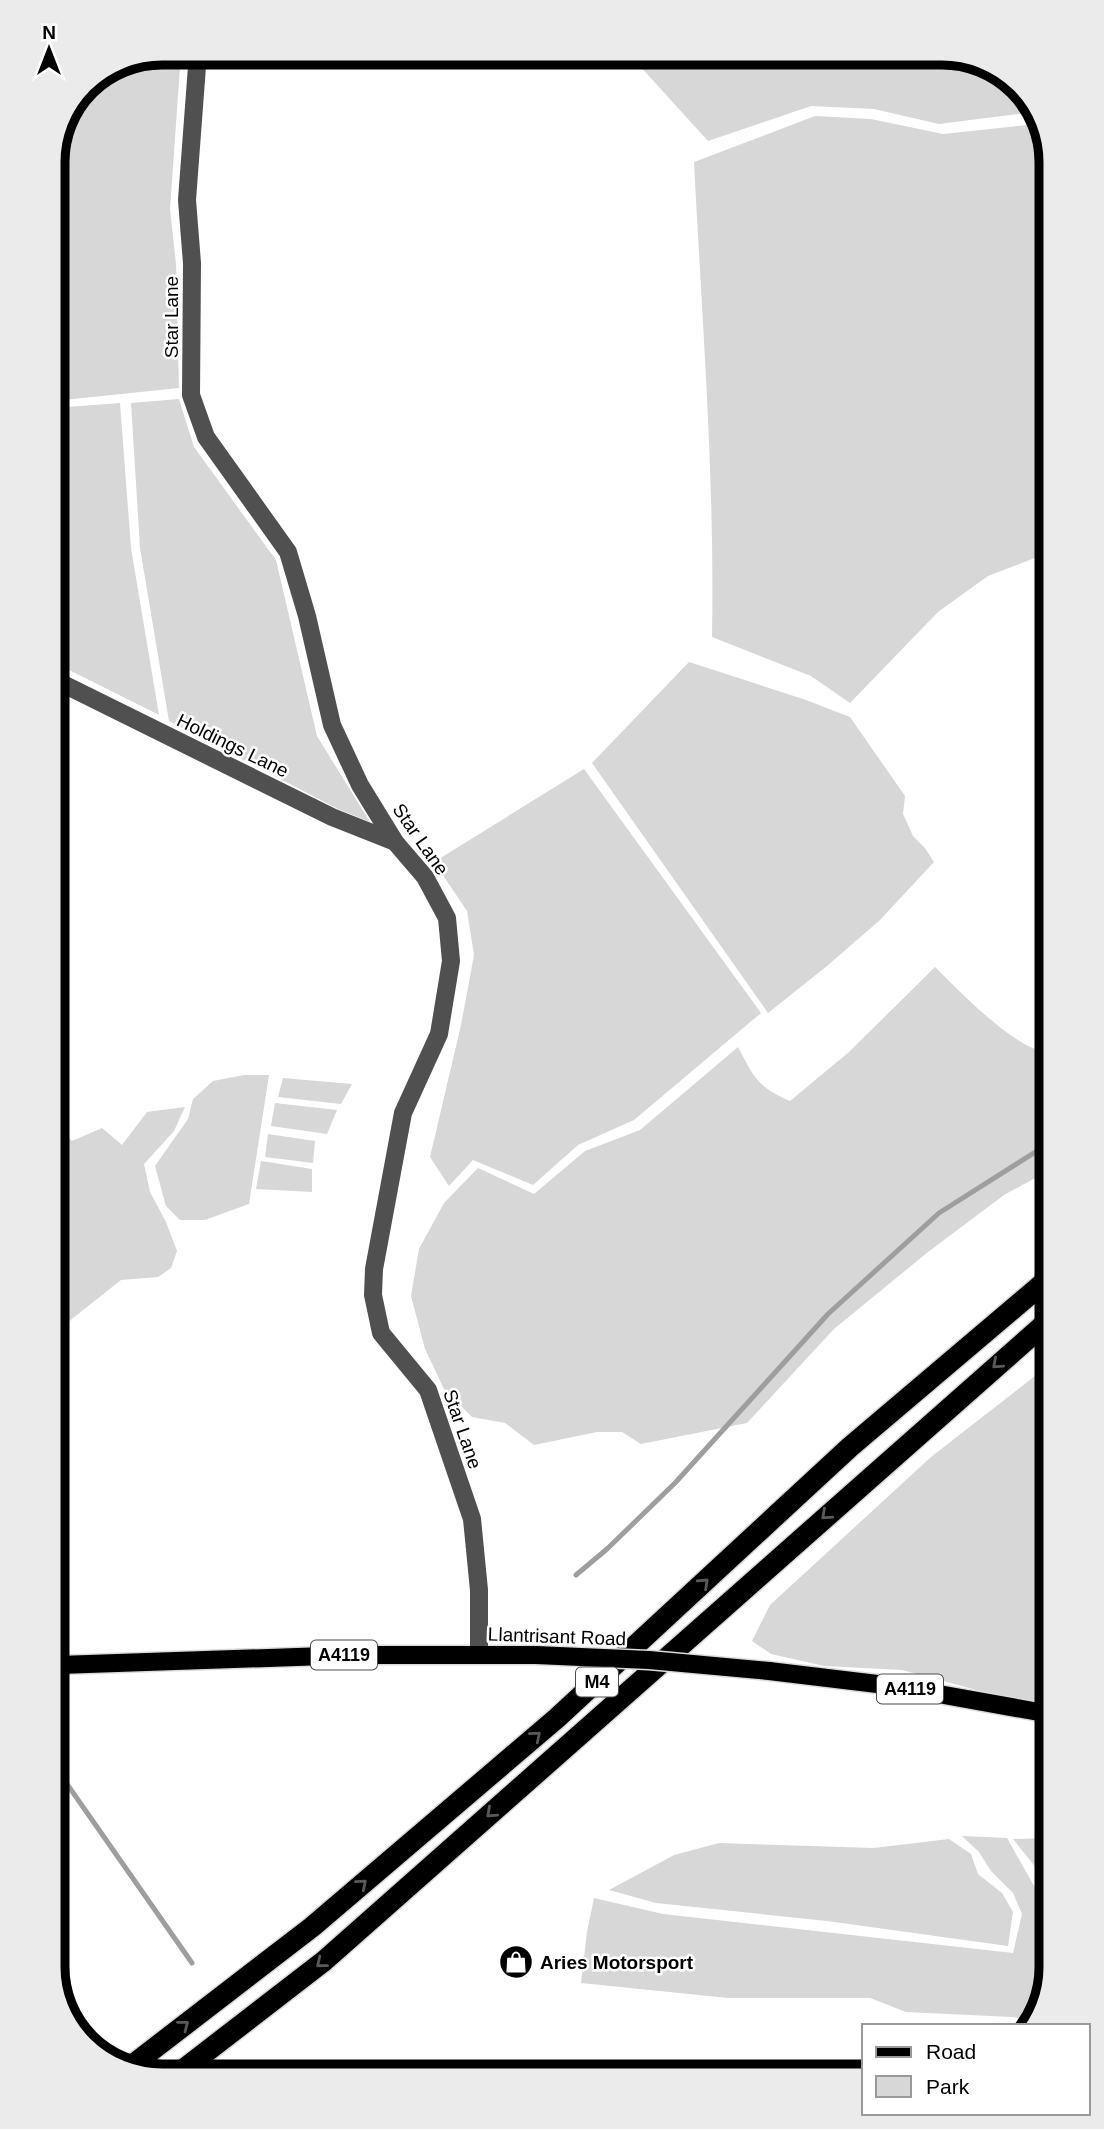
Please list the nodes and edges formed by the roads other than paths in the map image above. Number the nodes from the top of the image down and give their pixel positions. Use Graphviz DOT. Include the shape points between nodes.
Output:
graph roads {
  1 [pos="197,65"];
  2 [pos="65,685"];
  3 [pos="395,842"];
  4 [pos="1039,1287"];
  5 [pos="1039,1329"];
  6 [pos="478,1654"];
  7 [pos="65,1665"];
  8 [pos="1039,1712"];
  9 [pos="138,2061"];
  10 [pos="191,2064"];
  1 -- 3 [label="street, Star Lane" via="187,200 192,263 191,395 206,437 288,552 332,725 360,785"];
  2 -- 3 [label="street, Holdings Lane" via="332,817"];
  3 -- 6 [label="street, Star Lane" via="425,877 447,918 451,961 439,1034 403,1113 373,1295 381,1333 428,1390 472,1519 479,1590"];
  9 -- 4 [label="highway, M4, one-way" via="312,1927 557,1718 850,1447"];
  5 -- 10 [label="highway, M4, one-way" via="324,1961"];
  6 -- 7 [label="main road, Llantrisant Road / A4119"];
  6 -- 8 [label="main road, Llantrisant Road / A4119, bridge" via="649,1660 769,1671 894,1686"];
}
